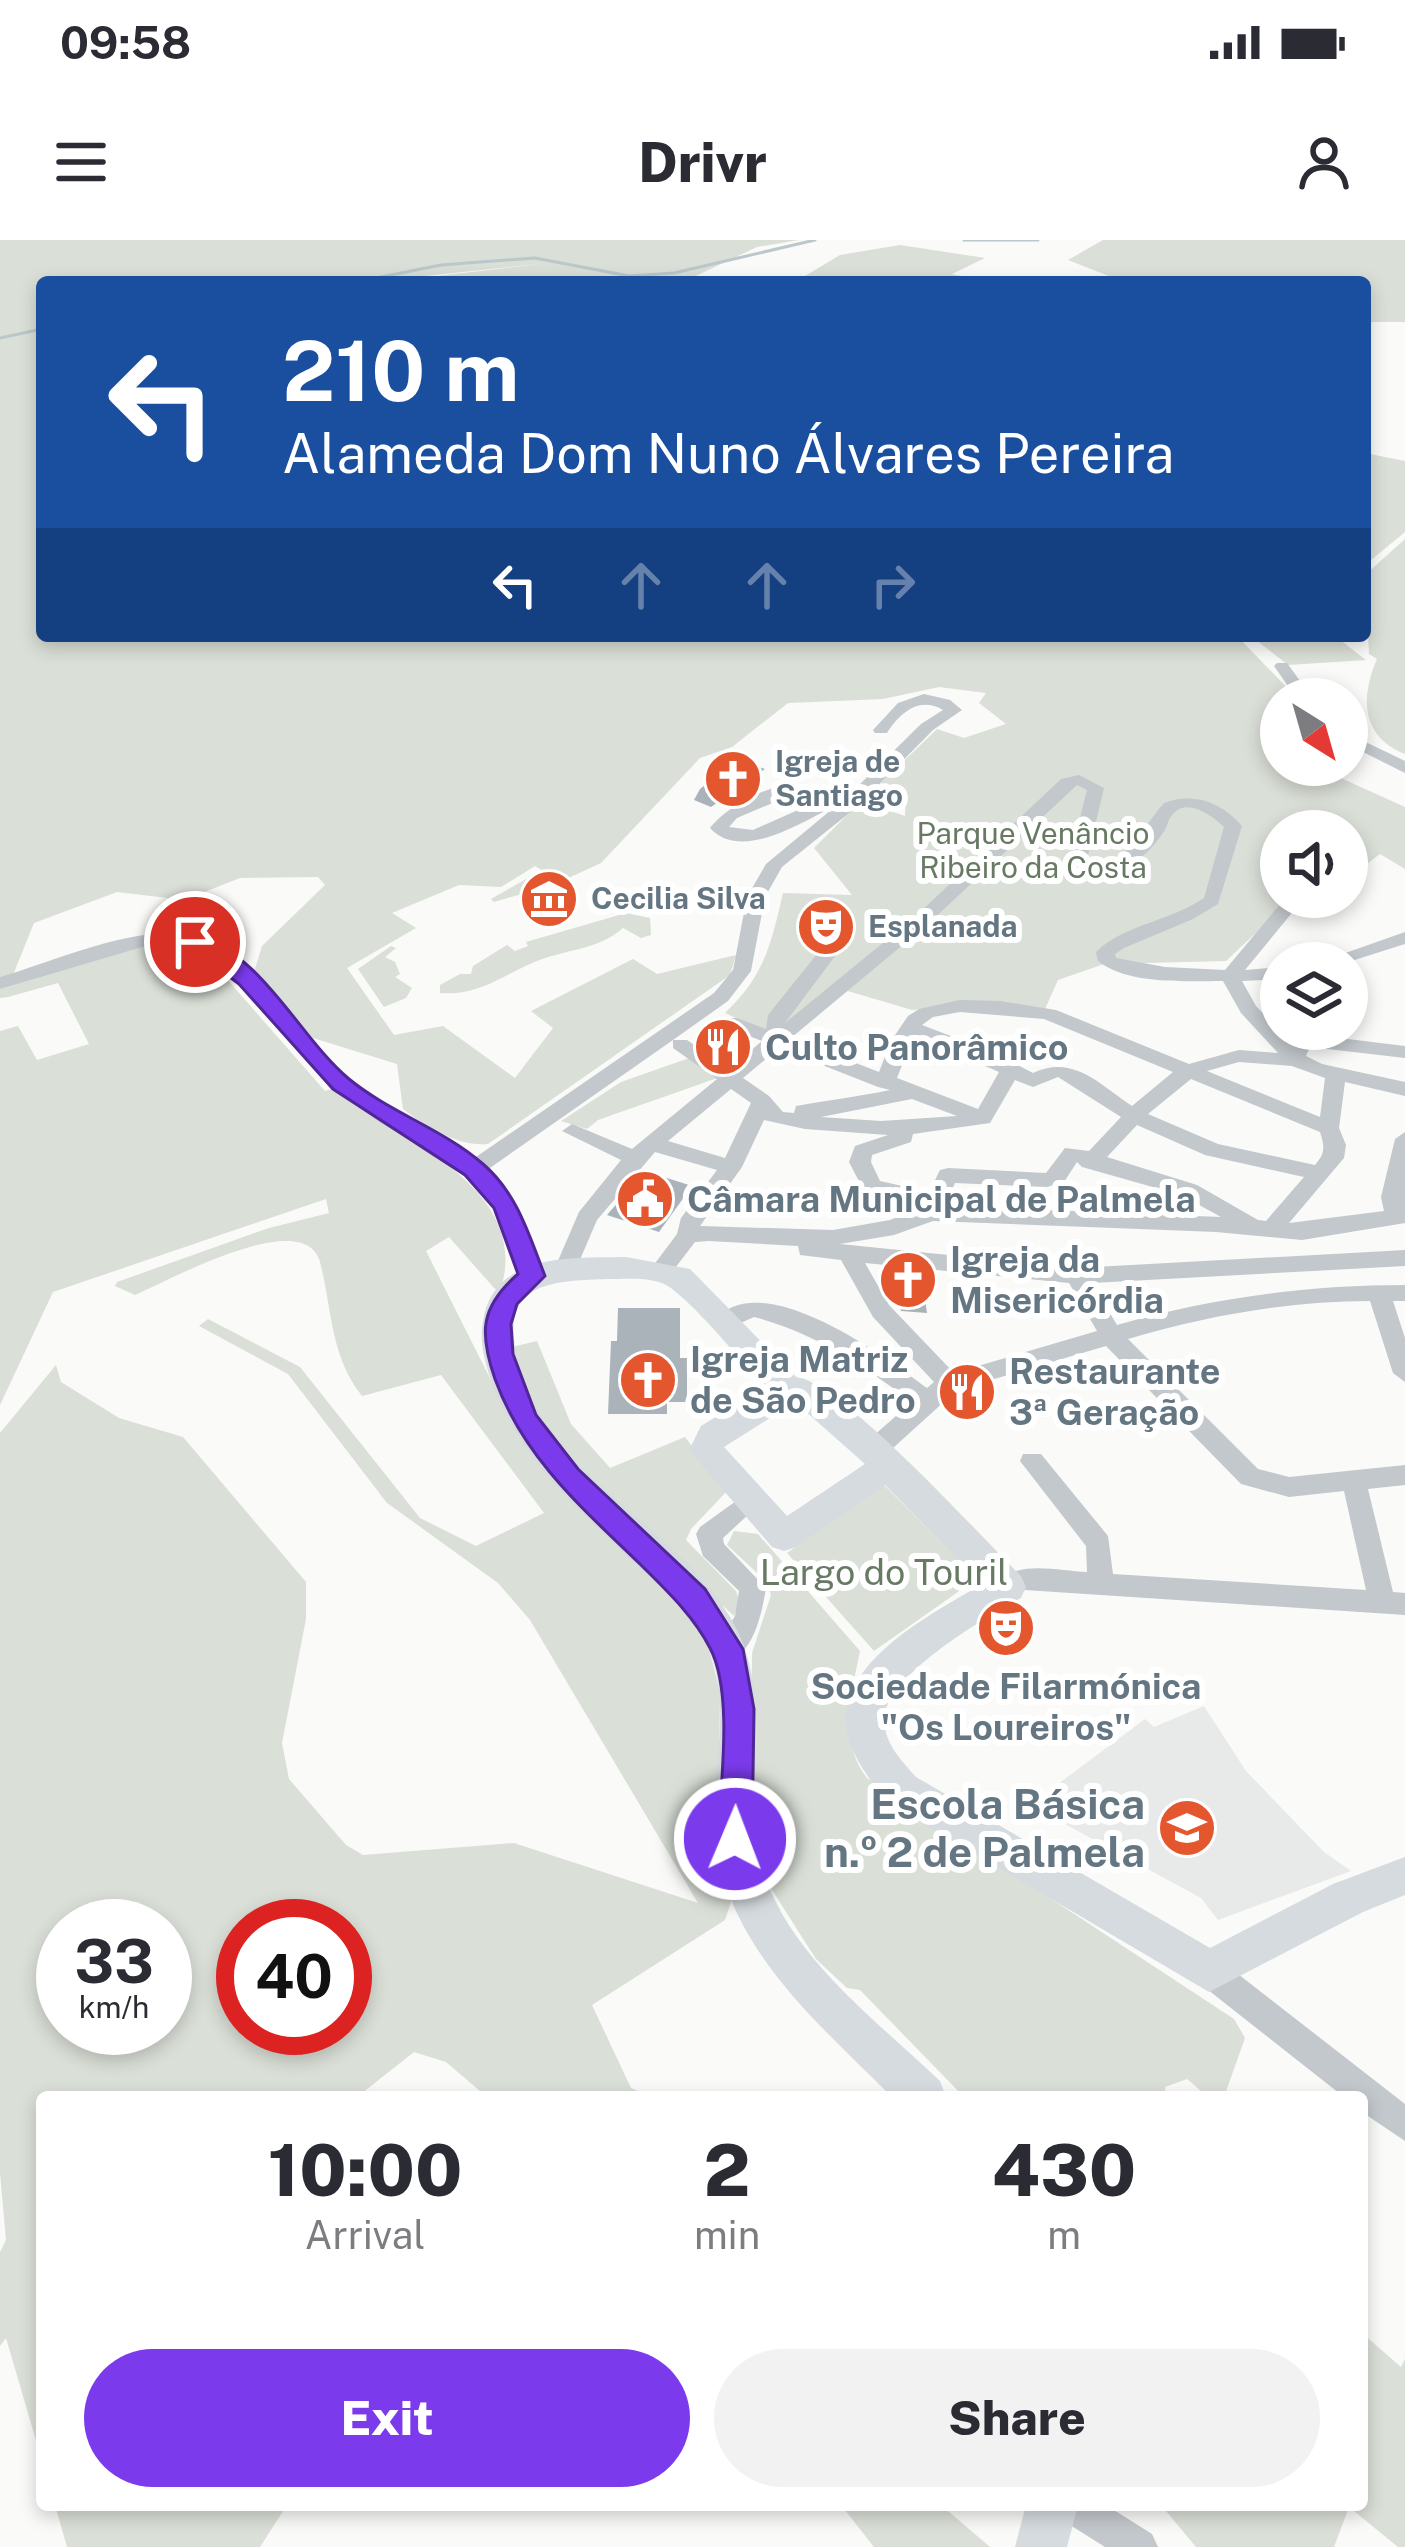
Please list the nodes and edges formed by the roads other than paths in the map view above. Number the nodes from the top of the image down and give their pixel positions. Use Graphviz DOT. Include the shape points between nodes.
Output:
graph roads {
  1 [pos="1282,666"];
  2 [pos="1291,678"];
  3 [pos="881,730"];
  4 [pos="1368,749"];
  5 [pos="1405,768"];
  6 [pos="871,783"];
  7 [pos="790,789"];
  8 [pos="1278,918"];
  9 [pos="1405,938"];
  10 [pos="832,948"];
  11 [pos="1368,950"];
  12 [pos="1260,974"];
  13 [pos="1230,976"];
  14 [pos="0,983"];
  15 [pos="730,1022"];
  16 [pos="910,1027"];
  17 [pos="776,1042"];
  18 [pos="680,1044"];
  19 [pos="1368,1045"];
  20 [pos="1299,1050"];
  21 [pos="1405,1052"];
  22 [pos="1295,1059"];
  23 [pos="1011,1069"];
  24 [pos="1193,1070"];
  25 [pos="1336,1073"];
  26 [pos="734,1076"];
  27 [pos="885,1082"];
  28 [pos="1405,1089"];
  29 [pos="913,1092"];
  30 [pos="762,1101"];
  31 [pos="1130,1114"];
  32 [pos="983,1118"];
  33 [pos="1329,1128"];
  34 [pos="929,1130"];
  35 [pos="572,1132"];
  36 [pos="1405,1138"];
  37 [pos="642,1150"];
  38 [pos="1081,1157"];
  39 [pos="731,1167"];
  40 [pos="474,1169"];
  41 [pos="1321,1174"];
  42 [pos="927,1211"];
  43 [pos="1400,1215"];
  44 [pos="1266,1229"];
  45 [pos="735,1234"];
  46 [pos="688,1236"];
  47 [pos="849,1254"];
  48 [pos="1405,1258"];
  49 [pos="661,1270"];
  50 [pos="548,1273"];
  51 [pos="1076,1276"];
  52 [pos="1378,1292"];
  53 [pos="1405,1293"];
  54 [pos="725,1322"];
  55 [pos="1111,1336"];
  56 [pos="1405,1373"];
  57 [pos="949,1383"];
  58 [pos="788,1389"];
  59 [pos="927,1401"];
  60 [pos="879,1459"];
  61 [pos="1032,1461"];
  62 [pos="1405,1474"];
  63 [pos="1354,1481"];
  64 [pos="750,1501"];
  65 [pos="1100,1585"];
  66 [pos="1008,1586"];
  67 [pos="1393,1604"];
  68 [pos="728,1649"];
  69 [pos="1405,1876"];
  70 [pos="1209,1971"];
  71 [pos="918,2091"];
  72 [pos="1362,2091"];
  73 [pos="1368,2096"];
  74 [pos="1405,2125"];
  75 [pos="1050,2511"];
  76 [pos="1082,2511"];
  77 [pos="1041,2547"];
  78 [pos="1139,2547"];
  1 -- 2 [label="street"];
  3 -- 6 [label="street" via="918,699 954,710"];
  4 -- 5 [label="street"];
  6 -- 7 [label="street" via="756,835 728,836 719,828"];
  6 -- 40 [label="street" via="763,879 742,971 721,997"];
  8 -- 13 [label="street"];
  9 -- 11 [label="street"];
  10 -- 17 [label="street" via="775,1019"];
  12 -- 13 [label="street"];
  13 -- 17 [label="street" via="1129,969 1112,965 1105,952 1212,901 1233,826 1202,806 1176,805 1120,863 1090,873 1078,861 1096,788 1073,781"];
  13 -- 22 [label="street" via="1248,1009"];
  14 -- 40 [label="street" via="162,937 206,945 341,1084"];
  15 -- 17 [label="street"];
  16 -- 23 [label="street"];
  16 -- 24 [label="street" via="940,1009 1028,1010"];
  16 -- 27 [label="street"];
  17 -- 26 [label="street"];
  17 -- 27 [label="street"];
  18 -- 26 [label="street"];
  19 -- 21 [label="street"];
  20 -- 22 [label="street"];
  22 -- 24 [label="street" via="1239,1056"];
  22 -- 25 [label="street"];
  23 -- 31 [label="street" via="1033,1081 1069,1073"];
  23 -- 32 [label="street"];
  24 -- 31 [label="street"];
  24 -- 33 [label="street"];
  25 -- 28 [label="street"];
  25 -- 33 [label="street"];
  26 -- 30 [label="street"];
  26 -- 37 [label="street"];
  27 -- 29 [label="street"];
  29 -- 30 [label="street" via="811,1111"];
  29 -- 32 [label="street"];
  30 -- 34 [label="street" via="779,1118"];
  30 -- 39 [label="street"];
  31 -- 38 [label="street"];
  31 -- 41 [label="street" via="1212,1150"];
  32 -- 34 [label="street"];
  33 -- 41 [label="street" via="1335,1145"];
  34 -- 42 [label="street" via="867,1148 860,1162 872,1186"];
  35 -- 37 [label="street"];
  36 -- 43 [label="street" via="1392,1197"];
  37 -- 39 [label="street"];
  37 -- 50 [label="street"];
  38 -- 42 [label="street" via="1047,1180 948,1175"];
  38 -- 44 [label="street" via="1189,1190"];
  39 -- 46 [label="street" via="688,1223"];
  40 -- 50 [label="street"];
  41 -- 44 [label="street"];
  42 -- 44 [label="street"];
  42 -- 45 [label="street" via="832,1237"];
  43 -- 44 [label="street" via="1341,1228"];
  45 -- 46 [label="street"];
  45 -- 47 [label="street"];
  46 -- 49 [label="street"];
  47 -- 51 [label="street"];
  47 -- 57 [label="street" via="881,1311"];
  48 -- 51 [label="street"];
  49 -- 50 [label="street"];
  49 -- 54 [label="street"];
  50 -- 68 [label="street" via="505,1300 498,1324 524,1420 568,1477 694,1598"];
  51 -- 55 [label="street"];
  52 -- 53 [label="street"];
  52 -- 55 [label="street" via="1178,1316"];
  52 -- 56 [label="street"];
  54 -- 58 [label="street"];
  54 -- 59 [label="street" via="752,1307 800,1319"];
  55 -- 57 [label="street"];
  55 -- 63 [label="street" via="1250,1477 1289,1487"];
  57 -- 59 [label="street"];
  58 -- 60 [label="street" via="803,1390"];
  58 -- 64 [label="street" via="706,1442"];
  59 -- 60 [label="street"];
  60 -- 64 [label="street" via="784,1537"];
  60 -- 66 [label="street"];
  61 -- 65 [label="street" via="1099,1543"];
  62 -- 63 [label="street"];
  63 -- 67 [label="street"];
  64 -- 68 [label="street" via="709,1534 712,1549 753,1588 752,1608"];
  65 -- 66 [label="street" via="1022,1579"];
  65 -- 67 [label="street"];
  66 -- 70 [label="street" via="898,1660 872,1688 866,1715 877,1762 902,1790"];
  68 -- 71 [label="street" via="738,1709 735,1839 758,1913 796,1967"];
  69 -- 70 [label="street"];
  70 -- 72 [label="street"];
  73 -- 74 [label="street"];
  75 -- 77 [label="street"];
  76 -- 78 [label="street"];
}
